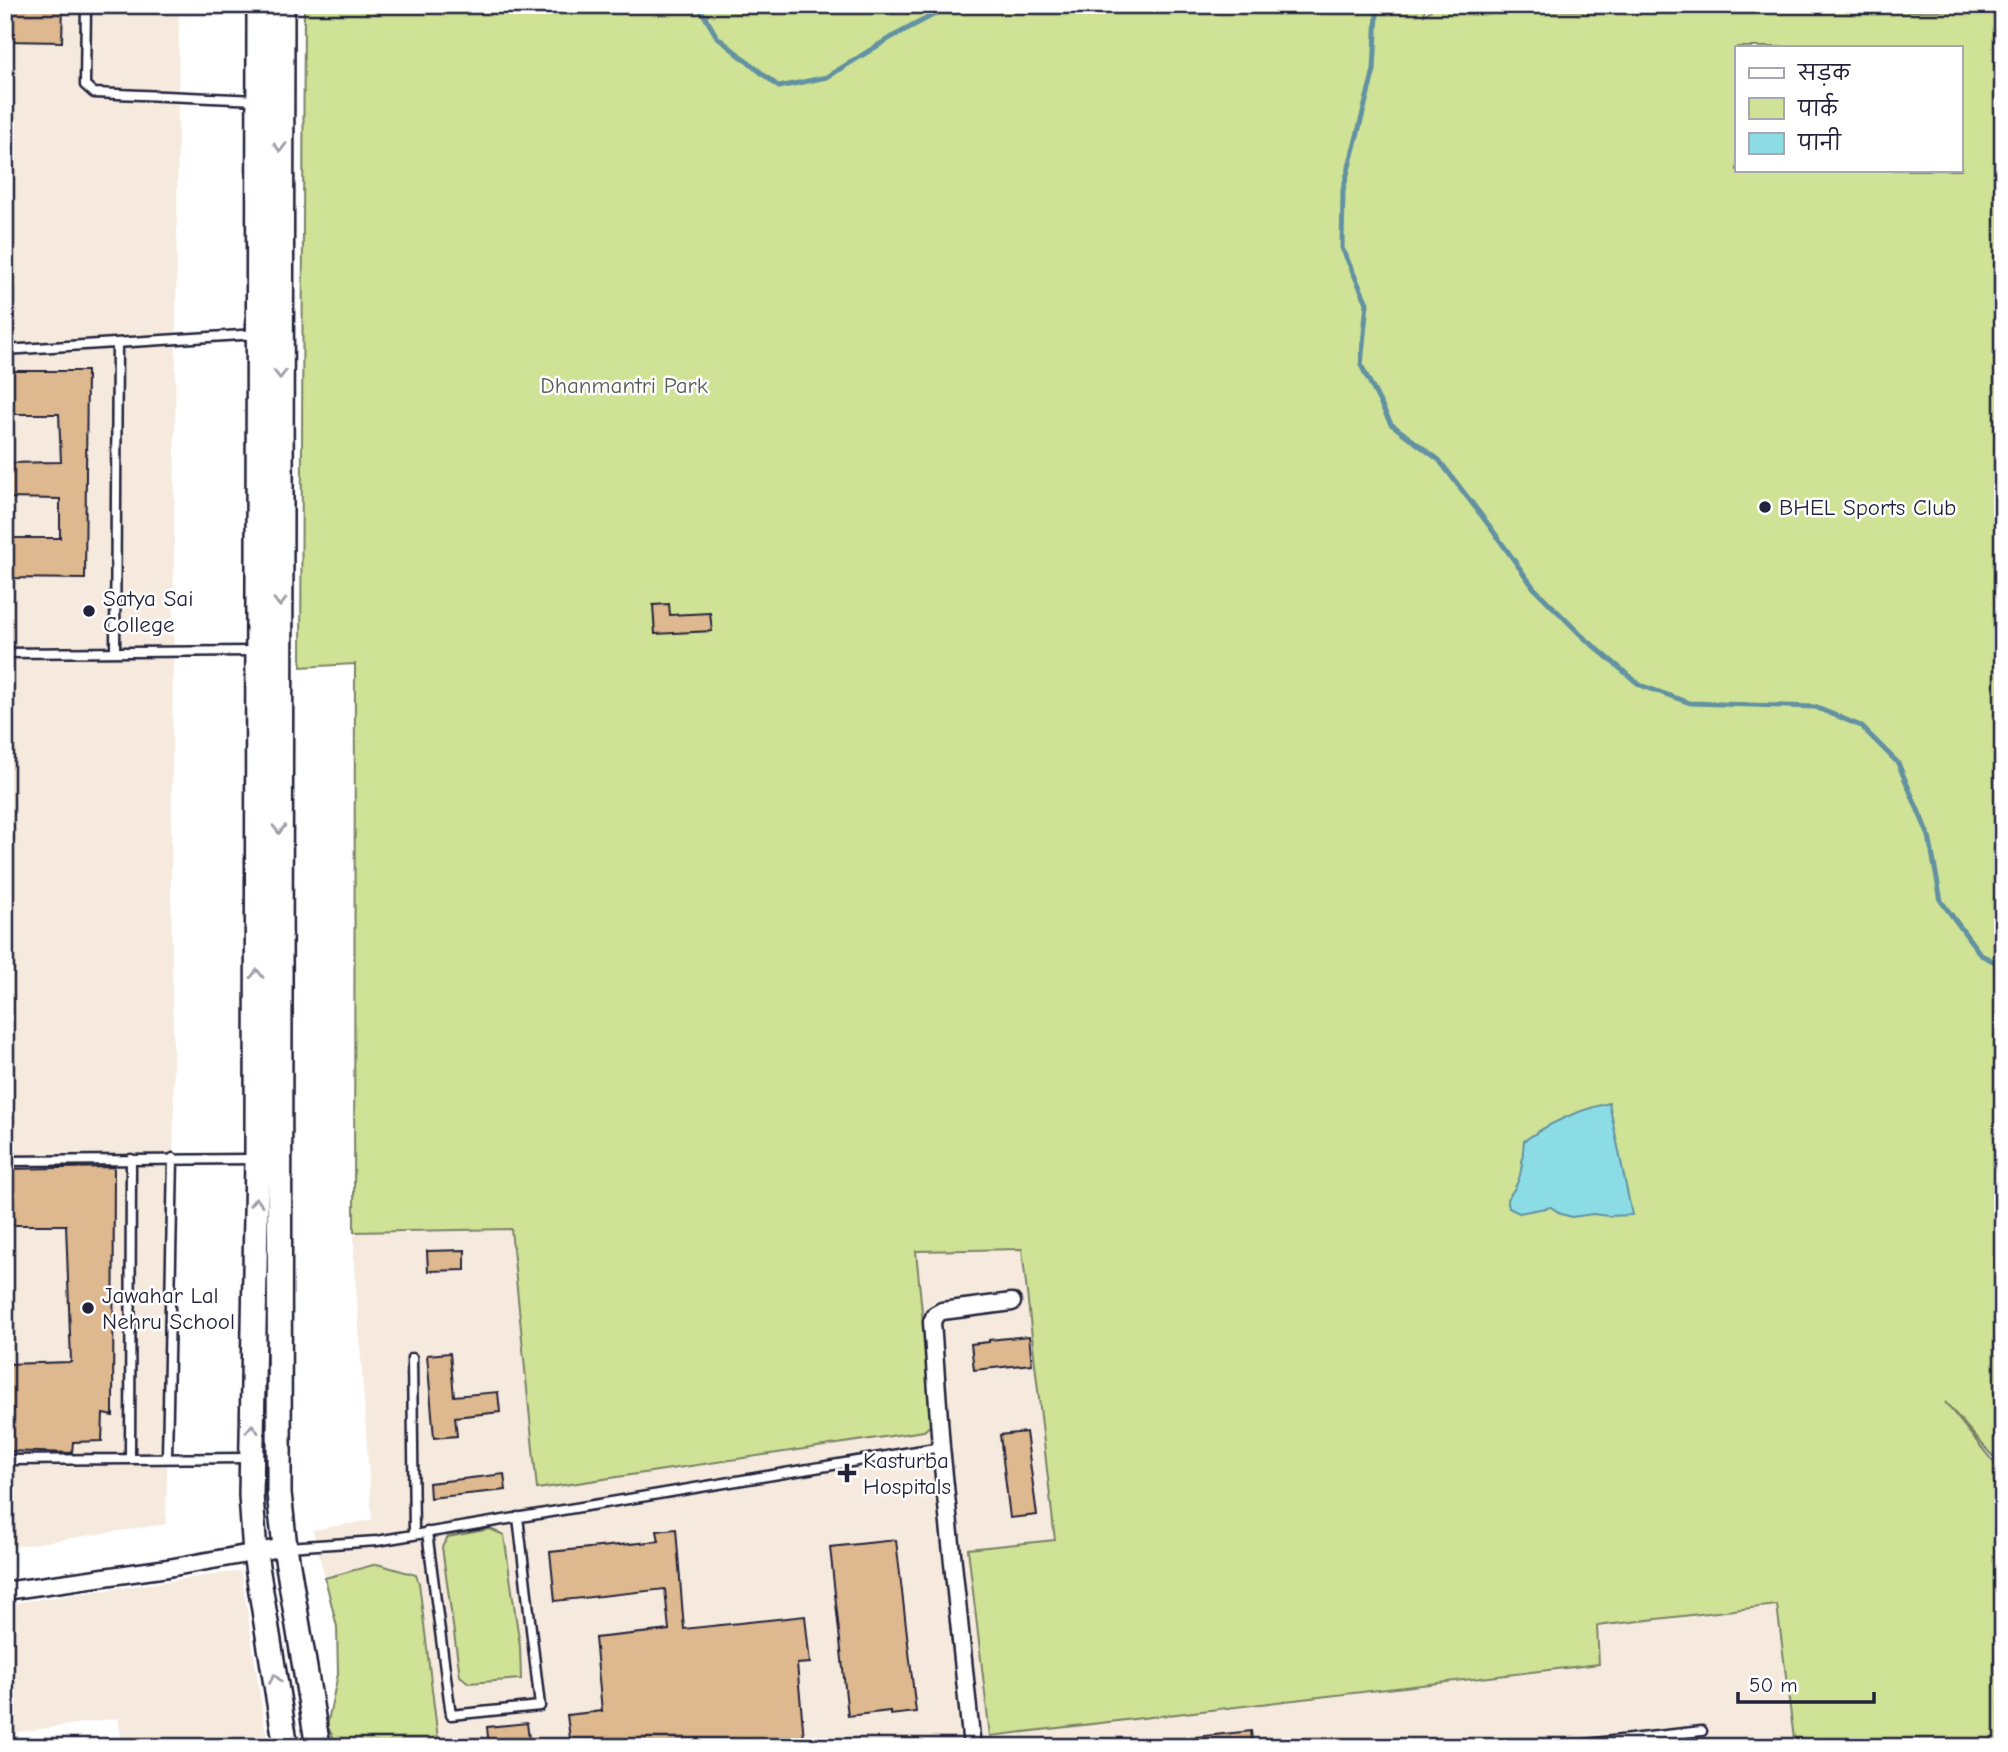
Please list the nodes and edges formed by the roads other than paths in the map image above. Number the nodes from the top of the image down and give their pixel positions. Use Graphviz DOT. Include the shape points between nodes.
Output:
graph roads {
  1 [pos="86,5"];
  2 [pos="259,5"];
  3 [pos="282,5"];
  4 [pos="269,100"];
  5 [pos="258,334"];
  6 [pos="117,343"];
  7 [pos="5,350"];
  8 [pos="269,447"];
  9 [pos="257,651"];
  10 [pos="115,652"];
  11 [pos="5,653"];
  12 [pos="268,722"];
  13 [pos="173,1158"];
  14 [pos="131,1159"];
  15 [pos="257,1159"];
  16 [pos="5,1161"];
  17 [pos="1012,1302"];
  18 [pos="412,1358"];
  19 [pos="942,1447"];
  20 [pos="167,1457"];
  21 [pos="130,1458"];
  22 [pos="251,1458"];
  23 [pos="5,1460"];
  24 [pos="517,1517"];
  25 [pos="427,1532"];
  26 [pos="414,1534"];
  27 [pos="285,1547"];
  28 [pos="255,1554"];
  29 [pos="5,1591"];
  30 [pos="1702,1731"];
  31 [pos="286,1747"];
  32 [pos="318,1747"];
  33 [pos="972,1747"];
  34 [pos="1559,1747"];
  1 -- 4 [label="lane" via="85,85 94,93"];
  2 -- 4 [label="main road"];
  3 -- 4 [label="main road"];
  4 -- 5 [label="main road"];
  4 -- 8 [label="main road, one-way"];
  5 -- 6 [label="lane"];
  5 -- 8 [label="main road"];
  6 -- 7 [label="lane"];
  6 -- 10 [label="lane"];
  8 -- 9 [label="main road"];
  8 -- 12 [label="main road, one-way"];
  9 -- 10 [label="lane"];
  9 -- 12 [label="main road"];
  10 -- 11 [label="lane"];
  15 -- 12 [label="main road, one-way"];
  12 -- 27 [label="main road, one-way" via="279,1493"];
  13 -- 14 [label="lane"];
  13 -- 15 [label="lane"];
  13 -- 20 [label="lane"];
  14 -- 16 [label="lane"];
  14 -- 21 [label="lane"];
  22 -- 15 [label="main road, one-way"];
  17 -- 19 [label="street" via="934,1315"];
  18 -- 26 [label="lane"];
  19 -- 24 [label="lane"];
  19 -- 33 [label="street"];
  20 -- 21 [label="lane"];
  20 -- 22 [label="lane"];
  21 -- 23 [label="lane"];
  22 -- 28 [label="main road"];
  24 -- 25 [label="lane"];
  24 -- 25 [label="lane" via="540,1706 451,1716"];
  25 -- 26 [label="lane"];
  26 -- 27 [label="lane"];
  27 -- 28 [label="street"];
  27 -- 32 [label="main road"];
  28 -- 29 [label="street"];
  31 -- 28 [label="main road, one-way"];
  30 -- 34 [label="lane"];
}
